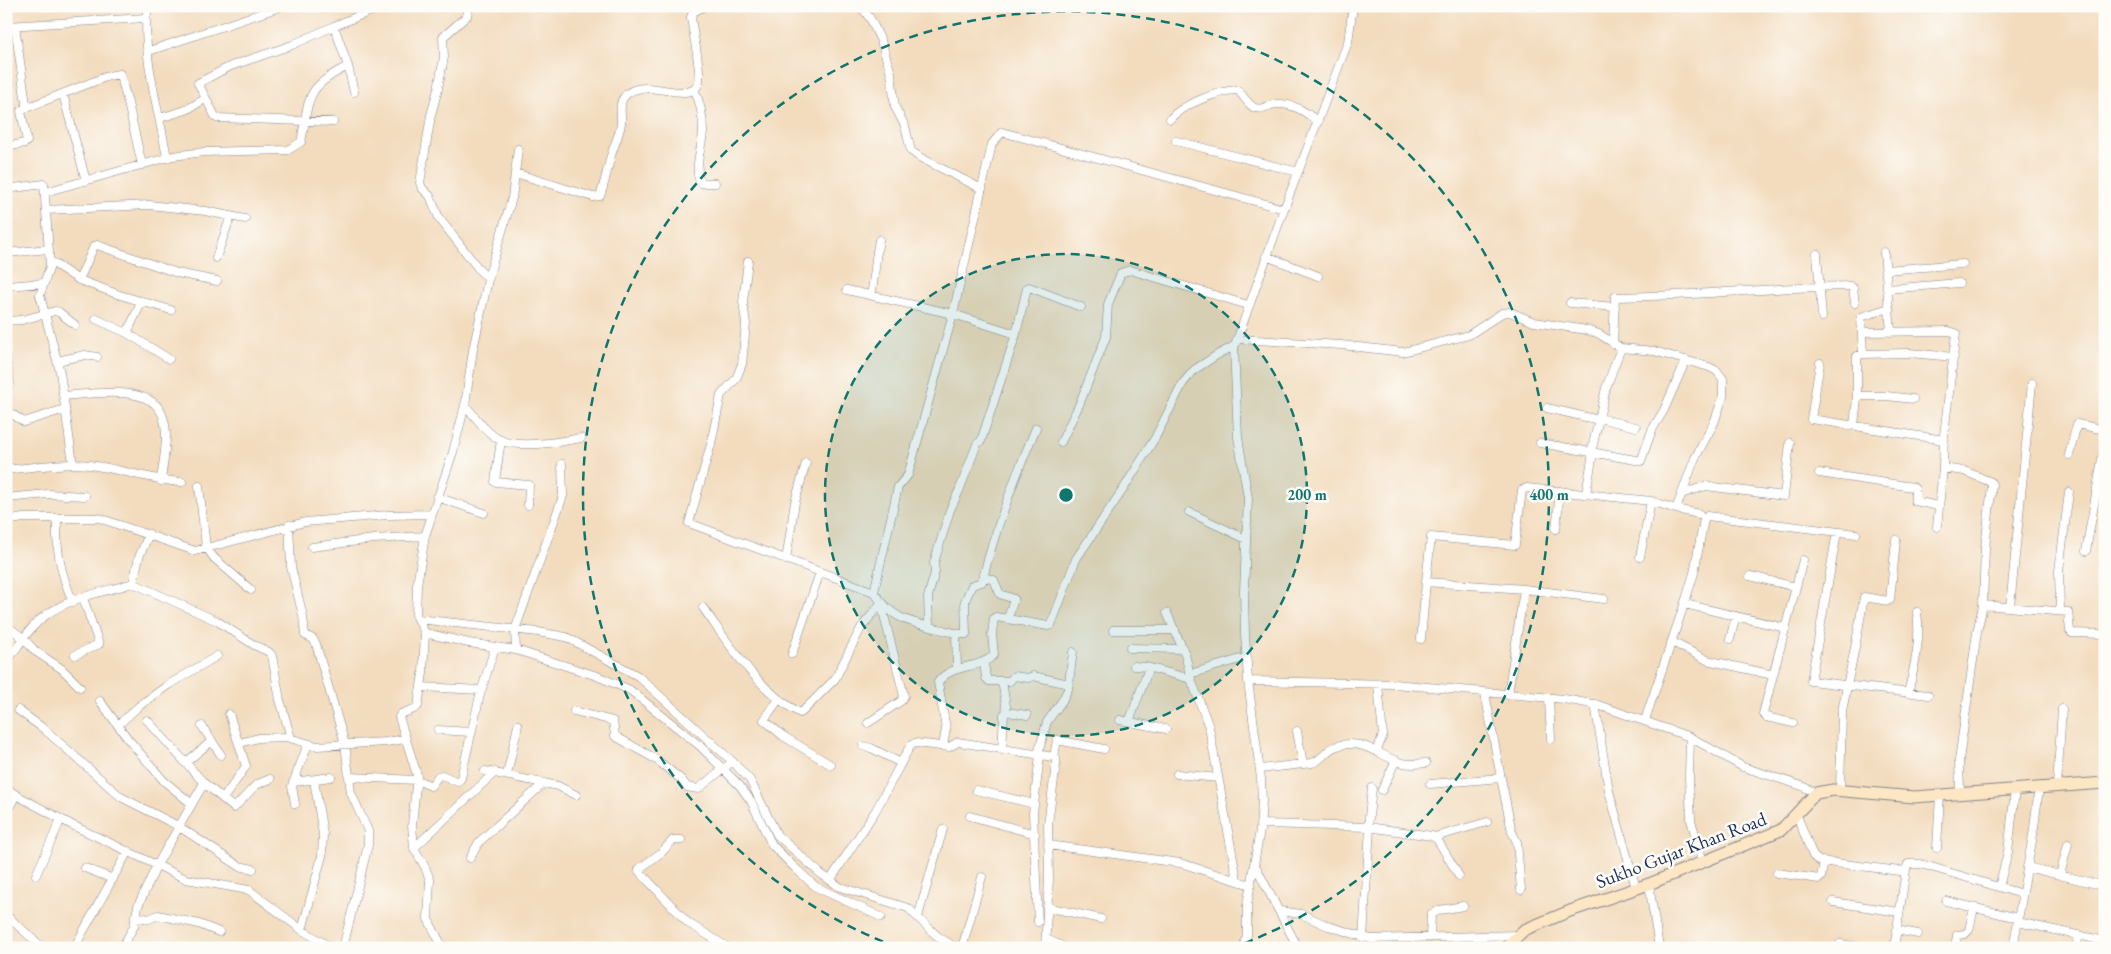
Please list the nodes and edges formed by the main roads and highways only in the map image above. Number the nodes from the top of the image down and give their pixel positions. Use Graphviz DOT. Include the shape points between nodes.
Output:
graph roads {
  1 [pos="2105,783"];
  2 [pos="1505,948"];
  1 -- 2 [label="main road, Sukho Gujar Khan Road" via="1914,797 1840,791 1816,793 1781,830 1524,930"];
}
